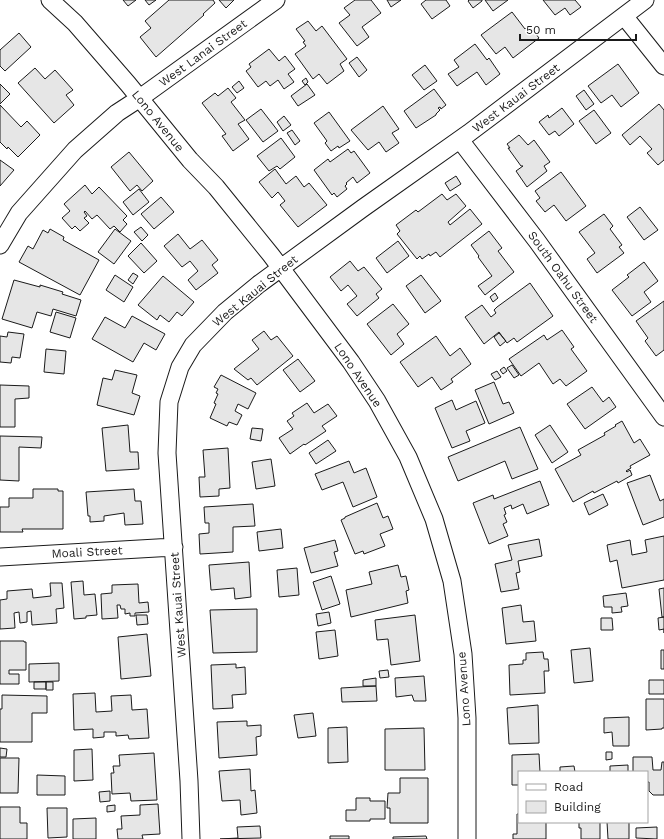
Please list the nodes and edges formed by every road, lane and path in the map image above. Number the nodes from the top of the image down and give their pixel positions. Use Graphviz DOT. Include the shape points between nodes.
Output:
graph roads {
  1 [pos="50,0"];
  2 [pos="276,0"];
  3 [pos="646,0"];
  4 [pos="624,16"];
  5 [pos="664,66"];
  6 [pos="140,98"];
  7 [pos="460,140"];
  8 [pos="0,245"];
  9 [pos="281,269"];
  10 [pos="664,417"];
  11 [pos="174,547"];
  12 [pos="0,557"];
  13 [pos="191,839"];
  14 [pos="467,839"];
  1 -- 6 [label="street, Lono Avenue" via="75,23"];
  2 -- 6 [label="street, West Lanai Street"];
  3 -- 4 [label="street, West Kauai Street"];
  4 -- 5 [label="street"];
  4 -- 7 [label="street, West Kauai Street"];
  6 -- 8 [label="street, West Lanai Street" via="118,113 75,150 19,213"];
  6 -- 9 [label="street, Lono Avenue" via="190,160 216,187"];
  7 -- 9 [label="street, West Kauai Street"];
  7 -- 10 [label="street, South Oahu Street" via="537,241"];
  9 -- 11 [label="street, West Kauai Street" via="225,312 193,345 180,367 169,402 167,453"];
  9 -- 14 [label="street, Lono Avenue" via="347,356 377,401 408,457 434,519 452,582 463,654 467,718"];
  11 -- 12 [label="street, Moali Street"];
  11 -- 13 [label="street, West Kauai Street"];
}
